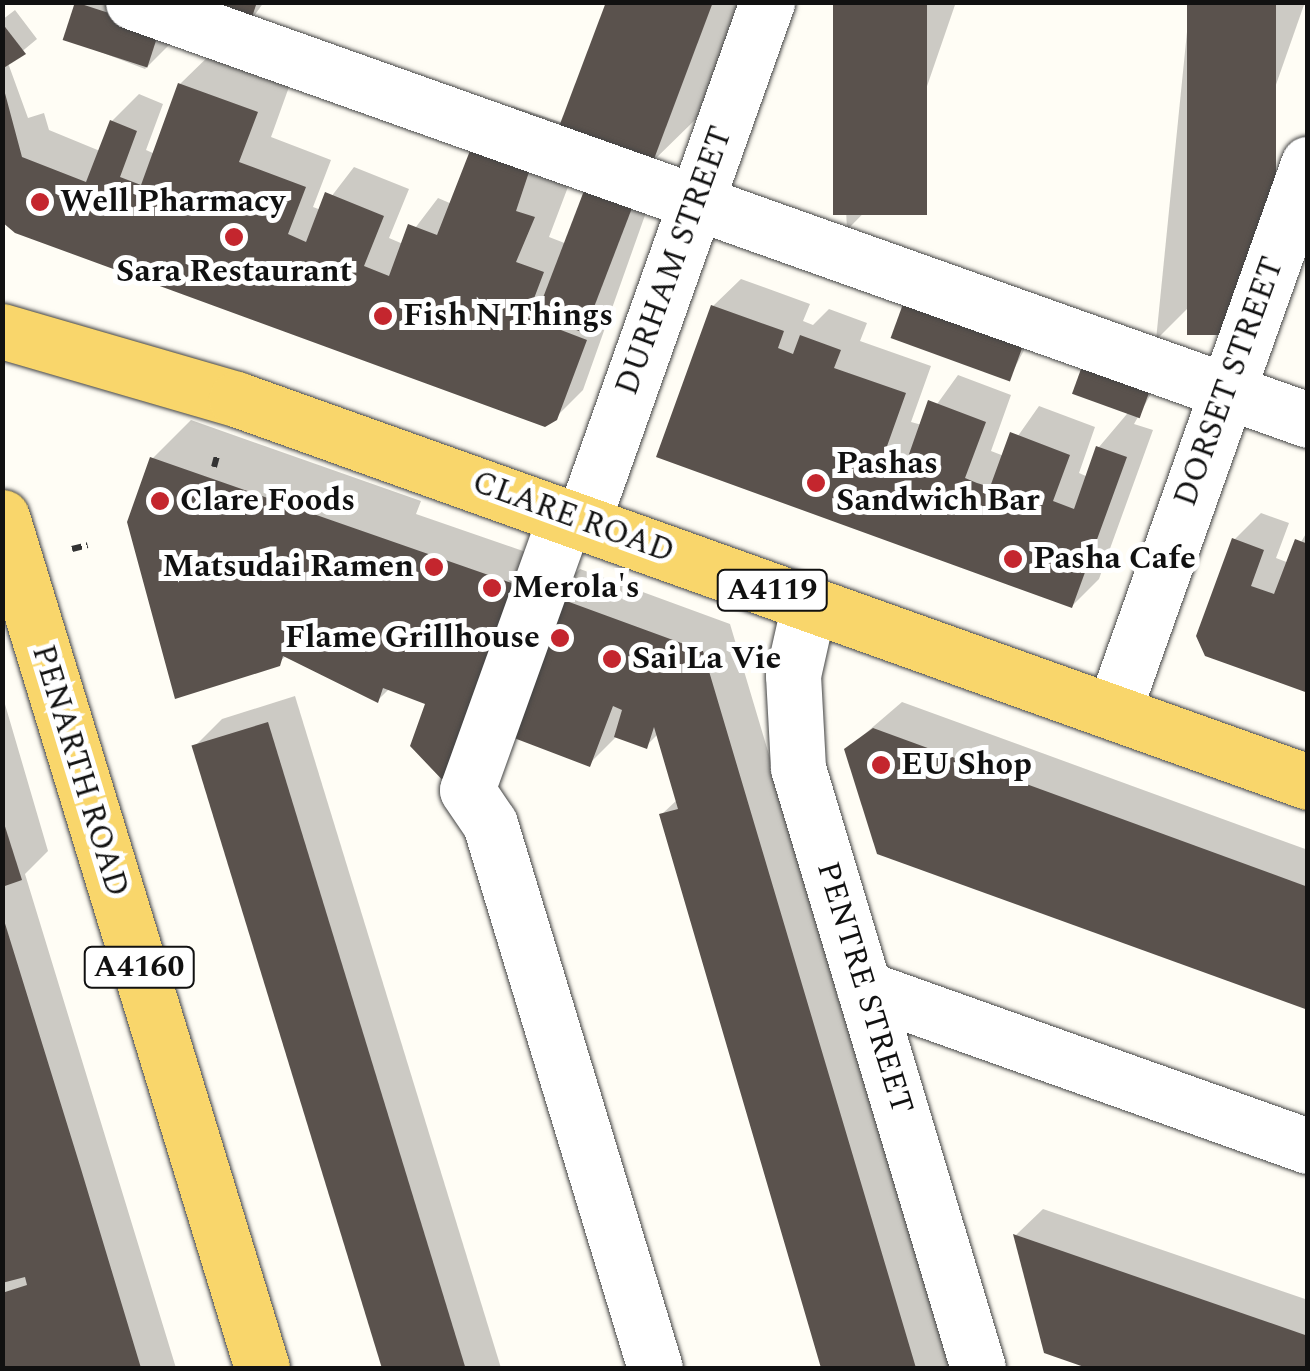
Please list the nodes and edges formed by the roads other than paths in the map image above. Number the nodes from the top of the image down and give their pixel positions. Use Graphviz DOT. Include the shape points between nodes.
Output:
graph roads {
  1 [pos="133,2"];
  2 [pos="767,2"];
  3 [pos="1308,164"];
  4 [pos="696,203"];
  5 [pos="2,331"];
  6 [pos="1227,392"];
  7 [pos="1308,420"];
  8 [pos="2,517"];
  9 [pos="574,518"];
  10 [pos="809,604"];
  11 [pos="1114,712"];
  12 [pos="1308,782"];
  13 [pos="864,988"];
  14 [pos="1308,1146"];
  15 [pos="262,1368"];
  16 [pos="656,1368"];
  17 [pos="979,1368"];
  1 -- 4 [label="street"];
  2 -- 4 [label="street, DURHAM STREET"];
  3 -- 6 [label="street, DORSET STREET"];
  4 -- 6 [label="street"];
  4 -- 9 [label="street, DURHAM STREET" via="624,404"];
  5 -- 9 [label="main road, CLARE ROAD / A4119" via="150,370"];
  6 -- 7 [label="street"];
  6 -- 11 [label="street, DORSET STREET"];
  8 -- 15 [label="main road, PENARTH ROAD / A4160"];
  9 -- 10 [label="main road, CLARE ROAD / A4119"];
  9 -- 16 [label="street, DURHAM STREET" via="467,790 490,824"];
  10 -- 11 [label="main road, CLARE ROAD / A4119"];
  10 -- 13 [label="street, PENTRE STREET" via="790,721"];
  11 -- 12 [label="main road, CLARE ROAD / A4119"];
  13 -- 14 [label="street"];
  13 -- 17 [label="street, PENTRE STREET"];
}
